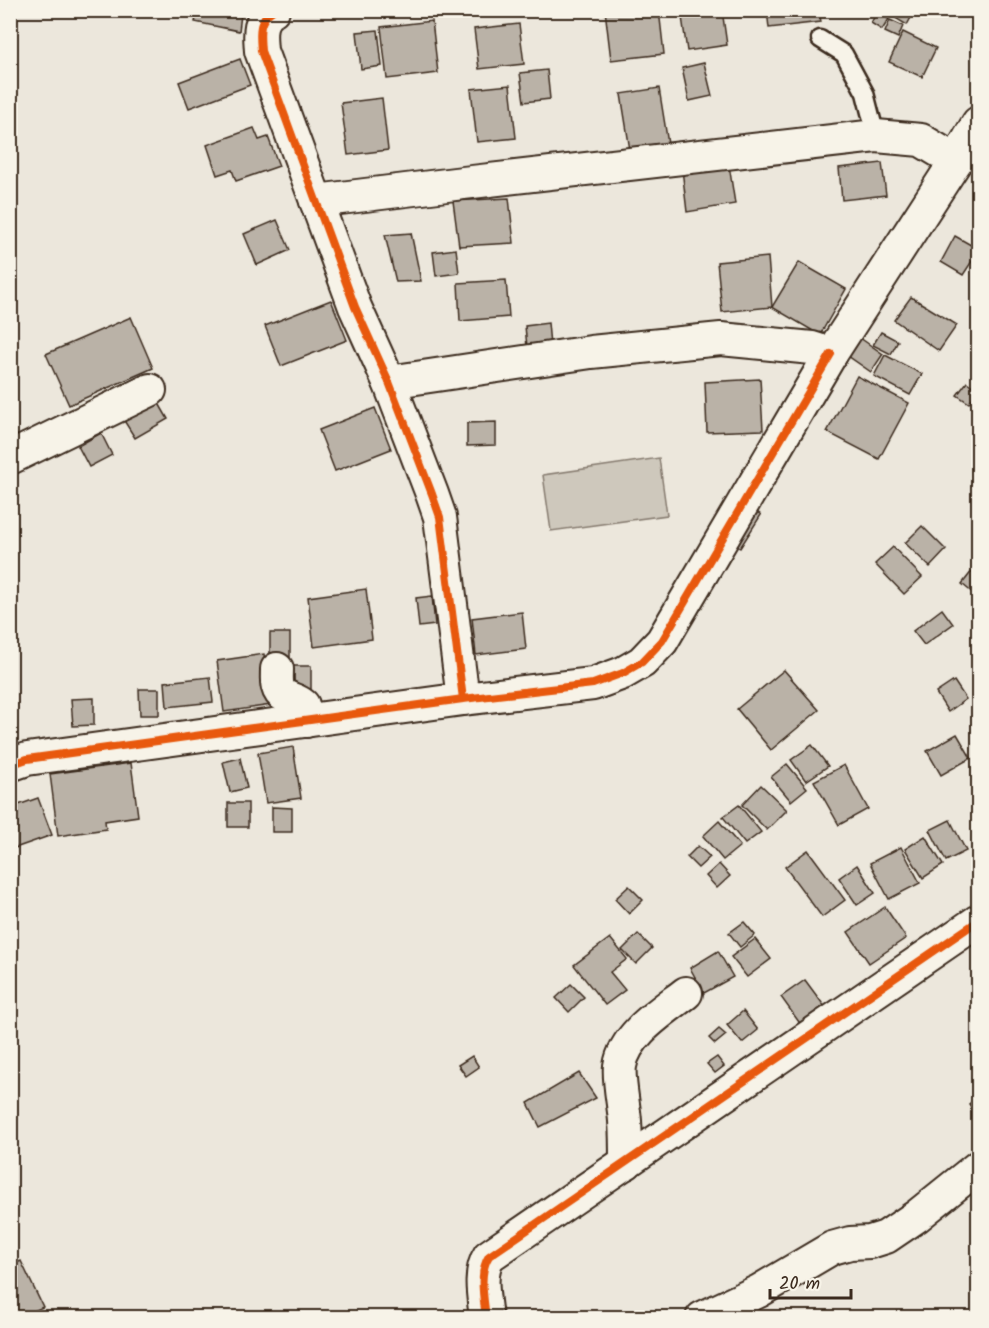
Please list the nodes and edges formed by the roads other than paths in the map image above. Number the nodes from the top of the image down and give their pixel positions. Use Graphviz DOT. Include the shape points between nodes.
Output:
graph roads {
  1 [pos="273,10"];
  2 [pos="820,39"];
  3 [pos="978,123"];
  4 [pos="876,136"];
  5 [pos="956,161"];
  6 [pos="316,201"];
  7 [pos="831,354"];
  8 [pos="389,382"];
  9 [pos="150,390"];
  10 [pos="10,458"];
  11 [pos="277,669"];
  12 [pos="463,699"];
  13 [pos="306,721"];
  14 [pos="10,765"];
  15 [pos="978,921"];
  16 [pos="687,993"];
  17 [pos="626,1162"];
  18 [pos="978,1167"];
  19 [pos="486,1317"];
  20 [pos="702,1317"];
  1 -- 6 [label="street" via="261,23 261,51"];
  2 -- 4 [label="lane" via="844,54 865,93"];
  3 -- 5 [label="street"];
  4 -- 5 [label="street" via="921,140"];
  4 -- 6 [label="street"];
  5 -- 7 [label="street"];
  6 -- 8 [label="street" via="355,307"];
  7 -- 8 [label="street" via="812,348 721,339 591,352"];
  7 -- 12 [label="street" via="662,641 642,662 593,684"];
  8 -- 12 [label="street" via="440,517"];
  9 -- 10 [label="street"];
  11 -- 13 [label="street" via="280,692 303,705"];
  12 -- 13 [label="street"];
  13 -- 14 [label="street" via="27,759"];
  15 -- 17 [label="street"];
  16 -- 17 [label="street" via="644,1026 623,1054 619,1067"];
  17 -- 19 [label="street" via="489,1256 483,1273"];
  18 -- 20 [label="street" via="886,1237 832,1248 759,1291"];
}
